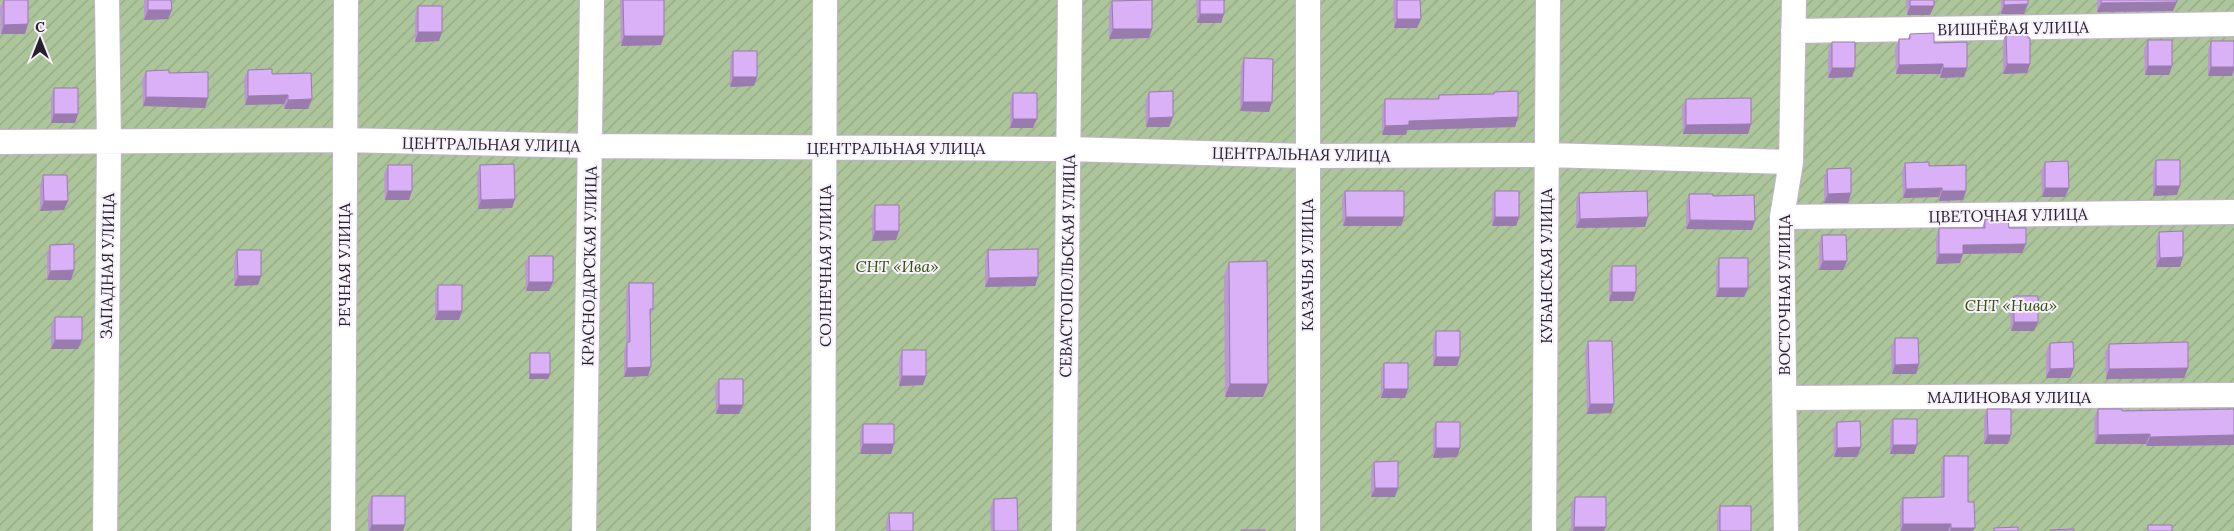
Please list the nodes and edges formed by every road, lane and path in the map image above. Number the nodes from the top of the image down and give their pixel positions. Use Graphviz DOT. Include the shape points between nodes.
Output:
graph roads {
  1 [pos="108,0"];
  2 [pos="346,0"];
  3 [pos="592,0"];
  4 [pos="825,0"];
  5 [pos="1070,0"];
  6 [pos="1308,0"];
  7 [pos="1548,0"];
  8 [pos="1794,0"];
  9 [pos="2234,24"];
  10 [pos="1793,31"];
  11 [pos="344,140"];
  12 [pos="0,142"];
  13 [pos="108,142"];
  14 [pos="591,146"];
  15 [pos="826,148"];
  16 [pos="1069,149"];
  17 [pos="1547,155"];
  18 [pos="1307,156"];
  19 [pos="1791,162"];
  20 [pos="2234,212"];
  21 [pos="1782,217"];
  22 [pos="2234,395"];
  23 [pos="1784,398"];
  24 [pos="105,531"];
  25 [pos="343,531"];
  26 [pos="584,531"];
  27 [pos="823,531"];
  28 [pos="1064,531"];
  29 [pos="1308,531"];
  30 [pos="1544,531"];
  31 [pos="1786,531"];
  1 -- 13 [label="street, ЗАПАДНАЯ УЛИЦА"];
  2 -- 11 [label="street, РЕЧНАЯ УЛИЦА"];
  3 -- 14 [label="street, КРАСНОДАРСКАЯ УЛИЦА"];
  4 -- 15 [label="street, СОЛНЕЧНАЯ УЛИЦА"];
  5 -- 16 [label="street, СЕВАСТОПОЛЬСКАЯ УЛИЦА"];
  6 -- 18 [label="street, КАЗАЧЬЯ УЛИЦА"];
  7 -- 17 [label="street, КУБАНСКАЯ УЛИЦА"];
  8 -- 10 [label="street, ВОСТОЧНАЯ УЛИЦА"];
  9 -- 10 [label="street, ВИШНЁВАЯ УЛИЦА"];
  10 -- 19 [label="street, ВОСТОЧНАЯ УЛИЦА"];
  11 -- 13 [label="street, ЦЕНТРАЛЬНАЯ УЛИЦА"];
  11 -- 14 [label="street, ЦЕНТРАЛЬНАЯ УЛИЦА"];
  11 -- 25 [label="street, РЕЧНАЯ УЛИЦА"];
  12 -- 13 [label="street, ЦЕНТРАЛЬНАЯ УЛИЦА"];
  13 -- 24 [label="street, ЗАПАДНАЯ УЛИЦА"];
  14 -- 15 [label="street, ЦЕНТРАЛЬНАЯ УЛИЦА"];
  14 -- 26 [label="street, КРАСНОДАРСКАЯ УЛИЦА"];
  15 -- 16 [label="street, ЦЕНТРАЛЬНАЯ УЛИЦА"];
  15 -- 27 [label="street, СОЛНЕЧНАЯ УЛИЦА"];
  16 -- 18 [label="street, ЦЕНТРАЛЬНАЯ УЛИЦА"];
  16 -- 28 [label="street, СЕВАСТОПОЛЬСКАЯ УЛИЦА"];
  17 -- 18 [label="street, ЦЕНТРАЛЬНАЯ УЛИЦА"];
  17 -- 19 [label="street, ЦЕНТРАЛЬНАЯ УЛИЦА"];
  17 -- 30 [label="street, КУБАНСКАЯ УЛИЦА"];
  18 -- 29 [label="street, КАЗАЧЬЯ УЛИЦА"];
  19 -- 21 [label="street, ВОСТОЧНАЯ УЛИЦА"];
  20 -- 21 [label="street, ЦВЕТОЧНАЯ УЛИЦА"];
  21 -- 23 [label="street, ВОСТОЧНАЯ УЛИЦА"];
  22 -- 23 [label="street, МАЛИНОВАЯ УЛИЦА"];
  23 -- 31 [label="street, ВОСТОЧНАЯ УЛИЦА"];
}
